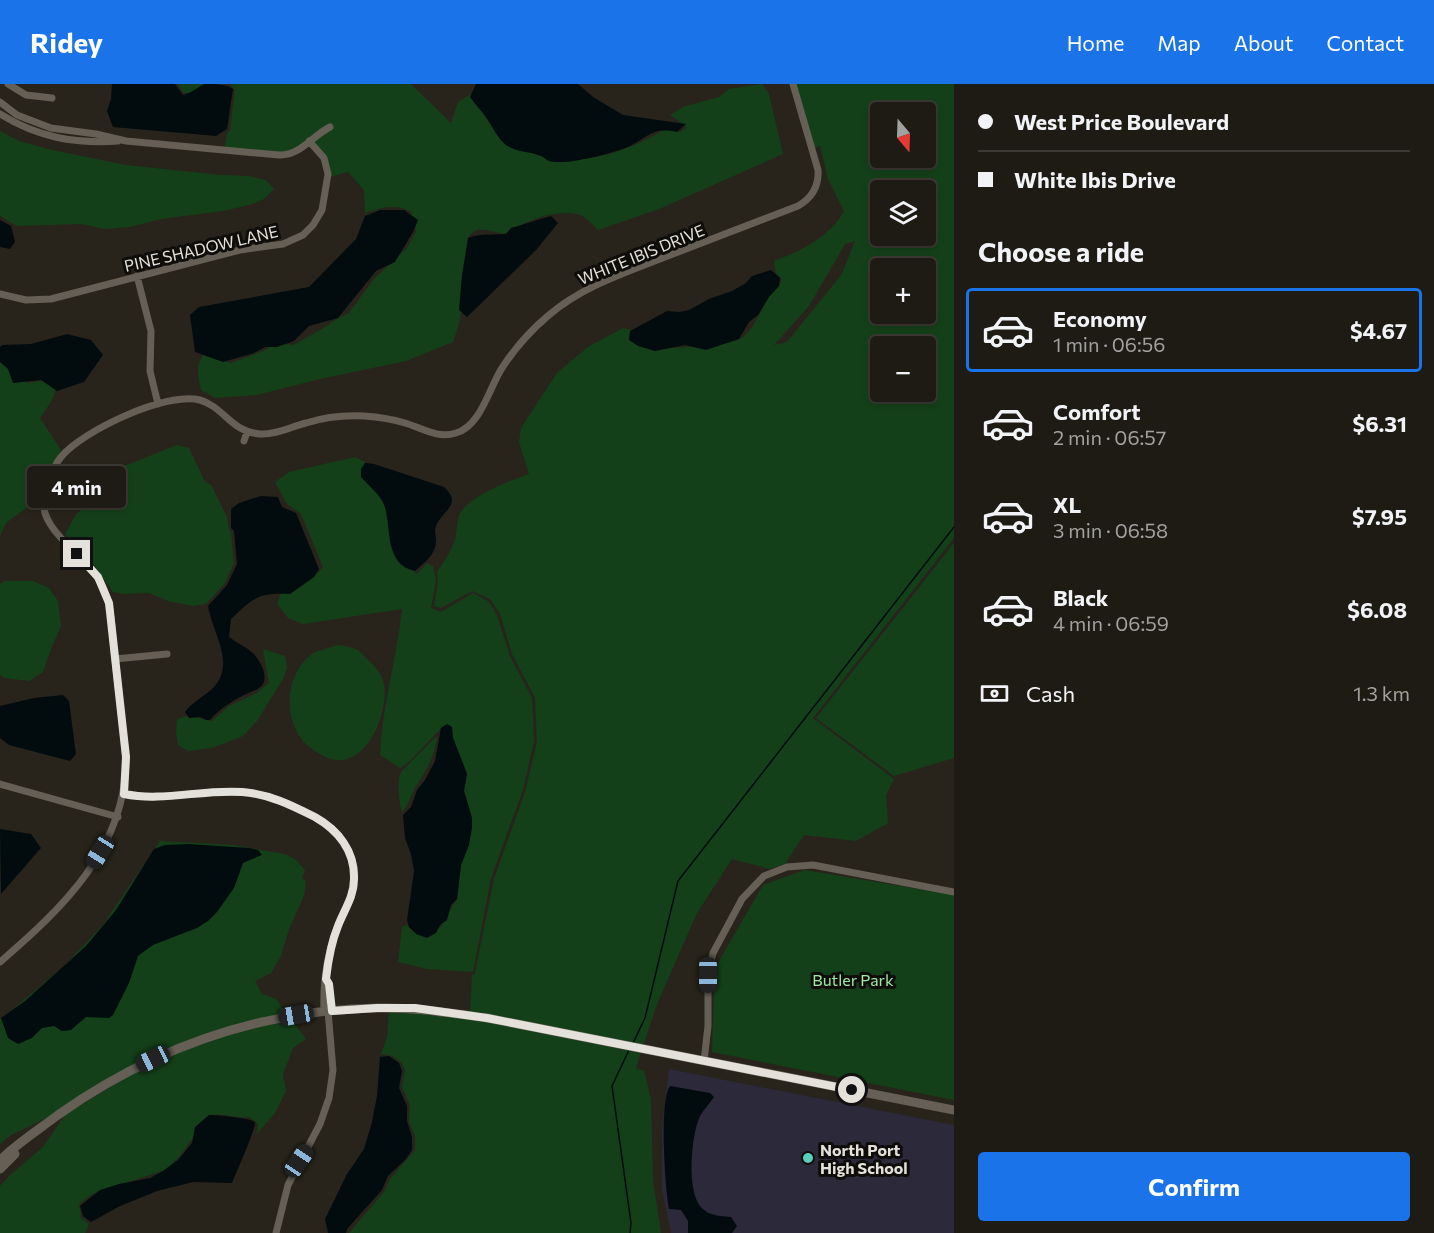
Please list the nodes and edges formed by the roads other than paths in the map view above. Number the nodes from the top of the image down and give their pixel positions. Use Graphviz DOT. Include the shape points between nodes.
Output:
graph roads {
  1 [pos="8,84"];
  2 [pos="793,84"];
  3 [pos="52,98"];
  4 [pos="0,102"];
  5 [pos="0,114"];
  6 [pos="330,127"];
  7 [pos="126,141"];
  8 [pos="309,141"];
  9 [pos="137,276"];
  10 [pos="0,294"];
  11 [pos="158,404"];
  12 [pos="247,432"];
  13 [pos="244,441"];
  14 [pos="167,654"];
  15 [pos="115,659"];
  16 [pos="0,784"];
  17 [pos="124,794"];
  18 [pos="118,817"];
  19 [pos="954,892"];
  20 [pos="0,962"];
  21 [pos="328,1011"];
  22 [pos="704,1061"];
  23 [pos="954,1110"];
  24 [pos="51,1121"];
  25 [pos="0,1160"];
  26 [pos="0,1169"];
  27 [pos="276,1233"];
  1 -- 3 [label="street" via="26,95"];
  2 -- 12 [label="street, WHITE IBIS DRIVE" via="818,170 817,184 810,197 798,206 575,296 545,318 515,350 467,429 438,435 394,420 353,416 321,419 269,434"];
  4 -- 7 [label="street" via="17,115 43,126"];
  5 -- 7 [label="street" via="38,134 99,143"];
  6 -- 8 [label="street"];
  7 -- 8 [label="street" via="287,155"];
  8 -- 9 [label="street, PINE SHADOW LANE" via="324,158 328,174 322,210 309,230 283,244 251,247"];
  9 -- 10 [label="street, PINE SHADOW LANE" via="51,299 26,300"];
  9 -- 11 [label="street" via="151,331 150,371"];
  11 -- 12 [label="street" via="200,400"];
  11 -- 15 [label="street" via="111,423 65,453 56,465 45,502 50,525 93,571 104,590"];
  12 -- 13 [label="street"];
  14 -- 15 [label="street"];
  15 -- 17 [label="street" via="126,757"];
  16 -- 18 [label="street"];
  17 -- 18 [label="street"];
  17 -- 21 [label="street" via="146,798 258,794 294,807 335,831 350,855 354,882 335,935 324,983"];
  18 -- 20 [label="street" via="100,852 68,898"];
  19 -- 22 [label="street" via="813,865 787,867 764,876 742,899 713,953 708,975"];
  21 -- 22 [label="street" via="415,1008 487,1018"];
  21 -- 24 [label="street" via="253,1023 186,1045 111,1081"];
  21 -- 27 [label="street" via="333,1063 329,1098 314,1137 288,1185"];
  22 -- 23 [label="street"];
  24 -- 25 [label="street"];
  24 -- 26 [label="street"];
}
